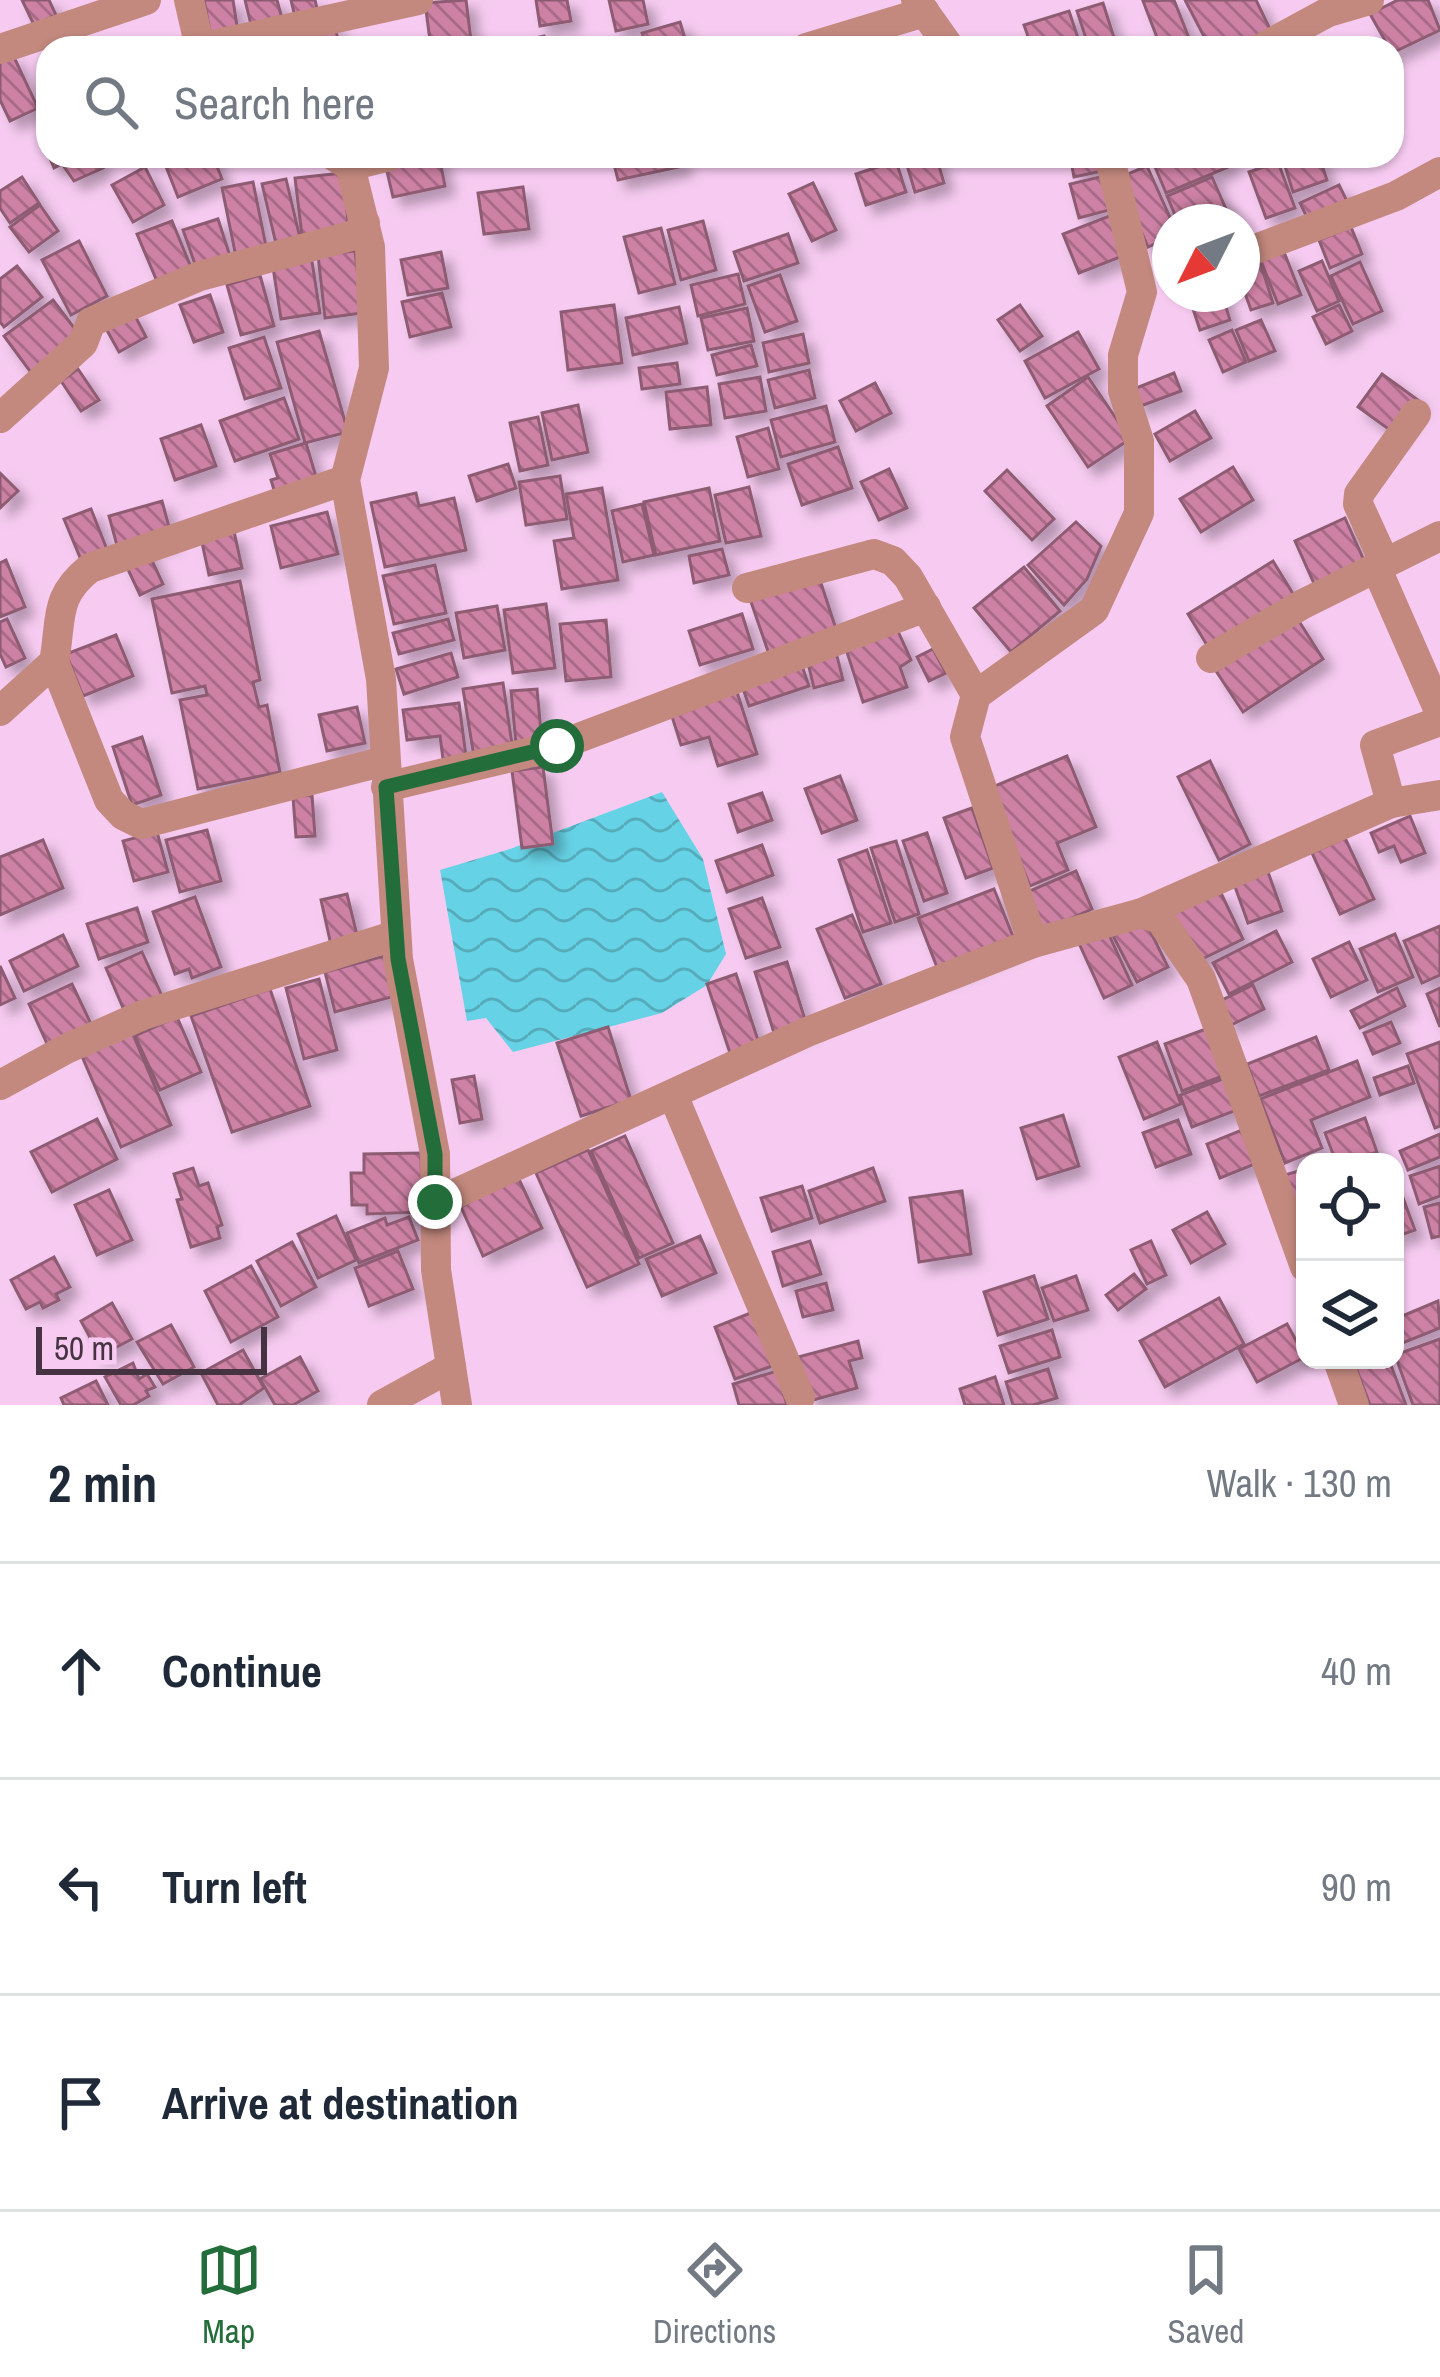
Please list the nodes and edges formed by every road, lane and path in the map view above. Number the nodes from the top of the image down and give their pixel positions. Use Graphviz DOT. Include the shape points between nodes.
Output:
graph roads {
  1 [pos="146,0"];
  2 [pos="189,0"];
  3 [pos="418,0"];
  4 [pos="1369,0"];
  5 [pos="920,6"];
  6 [pos="39,36"];
  7 [pos="197,36"];
  8 [pos="254,36"];
  9 [pos="839,36"];
  10 [pos="941,36"];
  11 [pos="1284,36"];
  12 [pos="36,37"];
  13 [pos="0,49"];
  14 [pos="344,168"];
  15 [pos="1112,168"];
  16 [pos="1440,172"];
  17 [pos="364,224"];
  18 [pos="1260,247"];
  19 [pos="1152,276"];
  20 [pos="1152,295"];
  21 [pos="1416,414"];
  22 [pos="0,418"];
  23 [pos="345,480"];
  24 [pos="1440,536"];
  25 [pos="1381,565"];
  26 [pos="747,588"];
  27 [pos="926,608"];
  28 [pos="1211,658"];
  29 [pos="54,662"];
  30 [pos="976,695"];
  31 [pos="0,712"];
  32 [pos="1440,717"];
  33 [pos="386,774"];
  34 [pos="1440,795"];
  35 [pos="1390,802"];
  36 [pos="1142,914"];
  37 [pos="397,935"];
  38 [pos="1033,943"];
  39 [pos="0,1085"];
  40 [pos="674,1095"];
  41 [pos="435,1202"];
  42 [pos="1302,1261"];
  43 [pos="451,1366"];
  44 [pos="1341,1369"];
  45 [pos="800,1397"];
  46 [pos="382,1405"];
  47 [pos="457,1405"];
  48 [pos="1354,1405"];
  1 -- 6 [label="street"];
  2 -- 7 [label="street"];
  3 -- 8 [label="street"];
  4 -- 11 [label="street"];
  5 -- 9 [label="street"];
  5 -- 10 [label="street"];
  12 -- 13 [label="street"];
  14 -- 17 [label="street"];
  15 -- 19 [label="street"];
  16 -- 18 [label="street"];
  17 -- 22 [label="street" via="356,236 200,276 91,322 83,343"];
  17 -- 23 [label="street" via="374,368"];
  20 -- 30 [label="street" via="1123,355 1123,391 1139,441 1139,513 1094,610"];
  21 -- 25 [label="street" via="1359,494"];
  23 -- 29 [label="street" via="90,568 60,603"];
  23 -- 33 [label="street" via="381,679"];
  24 -- 25 [label="street"];
  25 -- 28 [label="street"];
  25 -- 32 [label="street"];
  26 -- 27 [label="street" via="874,554 893,561"];
  27 -- 30 [label="street"];
  27 -- 33 [label="street" via="557,746"];
  29 -- 31 [label="street"];
  29 -- 33 [label="street" via="109,800 141,824"];
  30 -- 38 [label="street" via="965,737"];
  32 -- 35 [label="street" via="1375,745"];
  33 -- 37 [label="street"];
  34 -- 35 [label="street"];
  35 -- 36 [label="street"];
  36 -- 38 [label="street"];
  36 -- 42 [label="street" via="1160,919 1201,979"];
  37 -- 39 [label="street" via="143,1015"];
  37 -- 41 [label="street" via="435,1154"];
  38 -- 40 [label="street" via="807,1031"];
  40 -- 41 [label="street"];
  40 -- 45 [label="street"];
  41 -- 43 [label="street"];
  43 -- 46 [label="street"];
  43 -- 47 [label="street"];
  44 -- 48 [label="street"];
}
